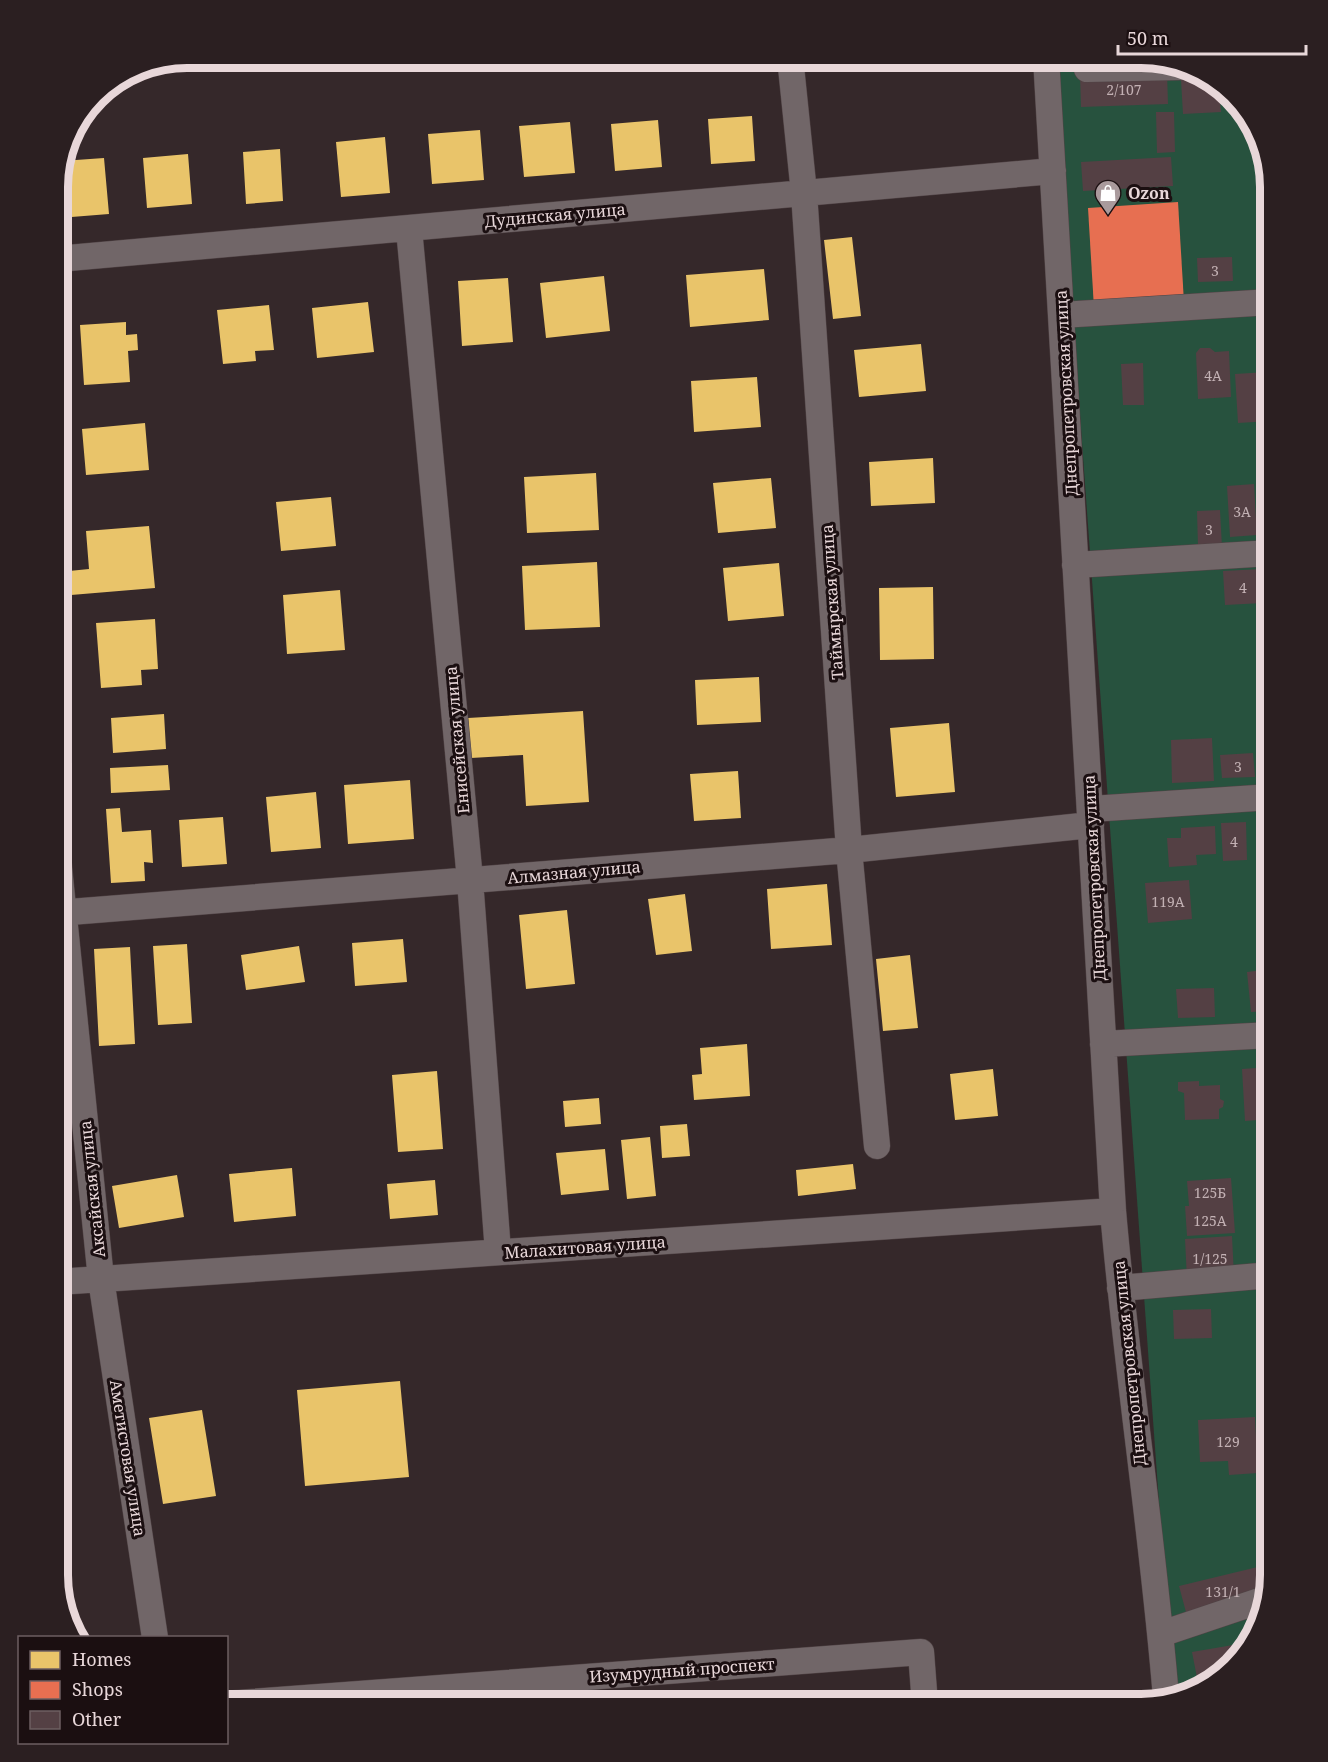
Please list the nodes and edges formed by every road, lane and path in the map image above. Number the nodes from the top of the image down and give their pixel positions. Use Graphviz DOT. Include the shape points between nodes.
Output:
graph roads {
  1 [pos="791,68"];
  2 [pos="1047,68"];
  3 [pos="1134,68"];
  4 [pos="1087,69"];
  5 [pos="1053,171"];
  6 [pos="804,193"];
  7 [pos="409,228"];
  8 [pos="68,258"];
  9 [pos="1260,303"];
  10 [pos="1061,315"];
  11 [pos="1260,554"];
  12 [pos="1075,565"];
  13 [pos="1260,798"];
  14 [pos="1091,817"];
  15 [pos="849,850"];
  16 [pos="470,880"];
  17 [pos="68,912"];
  18 [pos="68,984"];
  19 [pos="1260,1036"];
  20 [pos="1104,1044"];
  21 [pos="877,1146"];
  22 [pos="1113,1211"];
  23 [pos="498,1252"];
  24 [pos="1260,1276"];
  25 [pos="101,1279"];
  26 [pos="68,1281"];
  27 [pos="1120,1288"];
  28 [pos="1257,1602"];
  29 [pos="1161,1634"];
  30 [pos="155,1636"];
  31 [pos="1166,1692"];
  32 [pos="550,1693"];
  33 [pos="521,1694"];
  34 [pos="924,1694"];
  1 -- 6 [label="street, Таймырская улица"];
  2 -- 5 [label="street, Днепропетровская улица"];
  3 -- 4 [label="street"];
  5 -- 6 [label="street, Дудинская улица"];
  5 -- 10 [label="street, Днепропетровская улица"];
  6 -- 7 [label="street, Дудинская улица"];
  6 -- 15 [label="street, Таймырская улица"];
  7 -- 8 [label="street, Дудинская улица"];
  7 -- 16 [label="street, Енисейская улица"];
  9 -- 10 [label="street"];
  10 -- 12 [label="street, Днепропетровская улица"];
  11 -- 12 [label="street"];
  12 -- 14 [label="street, Днепропетровская улица"];
  13 -- 14 [label="street, Алмазная улица"];
  14 -- 15 [label="street, Алмазная улица"];
  14 -- 20 [label="street, Днепропетровская улица"];
  15 -- 16 [label="street, Алмазная улица"];
  15 -- 21 [label="street, Таймырская улица"];
  16 -- 17 [label="street, Алмазная улица"];
  16 -- 23 [label="street, Енисейская улица"];
  18 -- 25 [label="street, Аксайская улица"];
  19 -- 20 [label="street"];
  20 -- 22 [label="street, Днепропетровская улица"];
  22 -- 23 [label="street, Малахитовая улица"];
  22 -- 27 [label="street, Днепропетровская улица"];
  23 -- 25 [label="street, Малахитовая улица"];
  24 -- 27 [label="street"];
  25 -- 26 [label="street, Малахитовая улица"];
  25 -- 30 [label="street, Аметистовая улица"];
  27 -- 29 [label="street, Днепропетровская улица"];
  28 -- 29 [label="street"];
  29 -- 31 [label="street, Днепропетровская улица"];
  32 -- 33 [label="street, Изумрудный проспект"];
  32 -- 34 [label="street, Изумрудный проспект" via="921,1652"];
}
